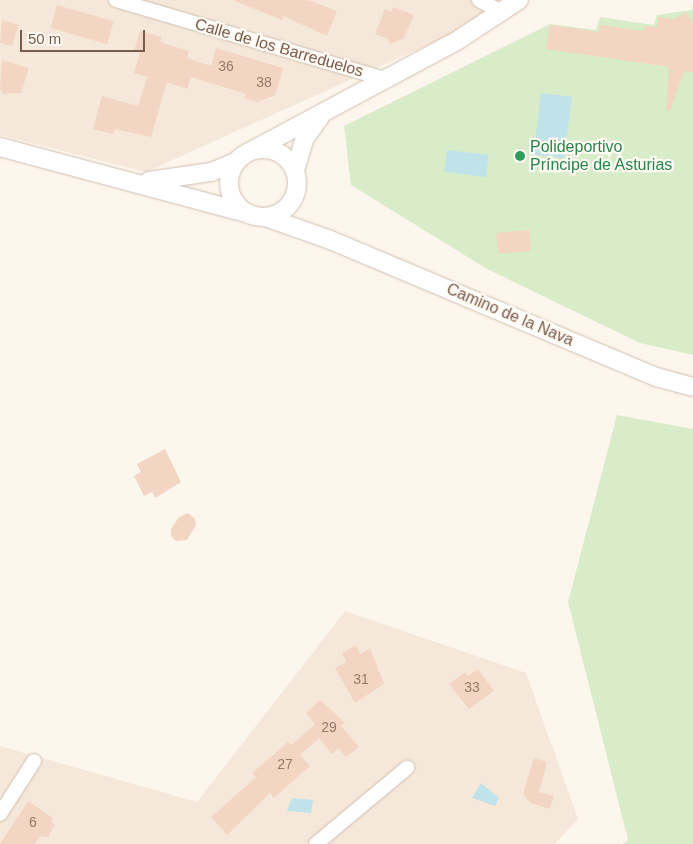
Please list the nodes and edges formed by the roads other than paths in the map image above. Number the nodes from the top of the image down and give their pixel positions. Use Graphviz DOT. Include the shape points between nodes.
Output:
graph roads {
  1 [pos="116,0"];
  2 [pos="479,0"];
  3 [pos="519,0"];
  4 [pos="500,11"];
  5 [pos="385,79"];
  6 [pos="323,114"];
  7 [pos="0,147"];
  8 [pos="255,149"];
  9 [pos="236,162"];
  10 [pos="295,170"];
  11 [pos="134,182"];
  12 [pos="296,195"];
  13 [pos="243,212"];
  14 [pos="268,218"];
  15 [pos="328,239"];
  16 [pos="693,386"];
  17 [pos="34,761"];
  18 [pos="407,768"];
  19 [pos="0,814"];
  20 [pos="316,844"];
  1 -- 5 [label="street, Calle de los Barreduelos"];
  2 -- 4 [label="street"];
  3 -- 4 [label="street"];
  4 -- 5 [label="street" via="458,40"];
  5 -- 6 [label="street"];
  6 -- 8 [label="street"];
  6 -- 10 [label="street" via="305,138"];
  7 -- 11 [label="street"];
  8 -- 9 [label="street"];
  8 -- 10 [label="street" via="265,148 283,155"];
  9 -- 11 [label="street" via="211,172"];
  9 -- 13 [label="street" via="229,178 230,194"];
  10 -- 12 [label="street"];
  11 -- 13 [label="street"];
  12 -- 14 [label="street" via="285,210"];
  12 -- 15 [label="street, Camino de la Nava" via="304,218"];
  13 -- 14 [label="street"];
  14 -- 15 [label="street, Camino de la Nava"];
  15 -- 16 [label="street, Camino de la Nava" via="656,377"];
  17 -- 19 [label="street"];
  18 -- 20 [label="street"];
}
